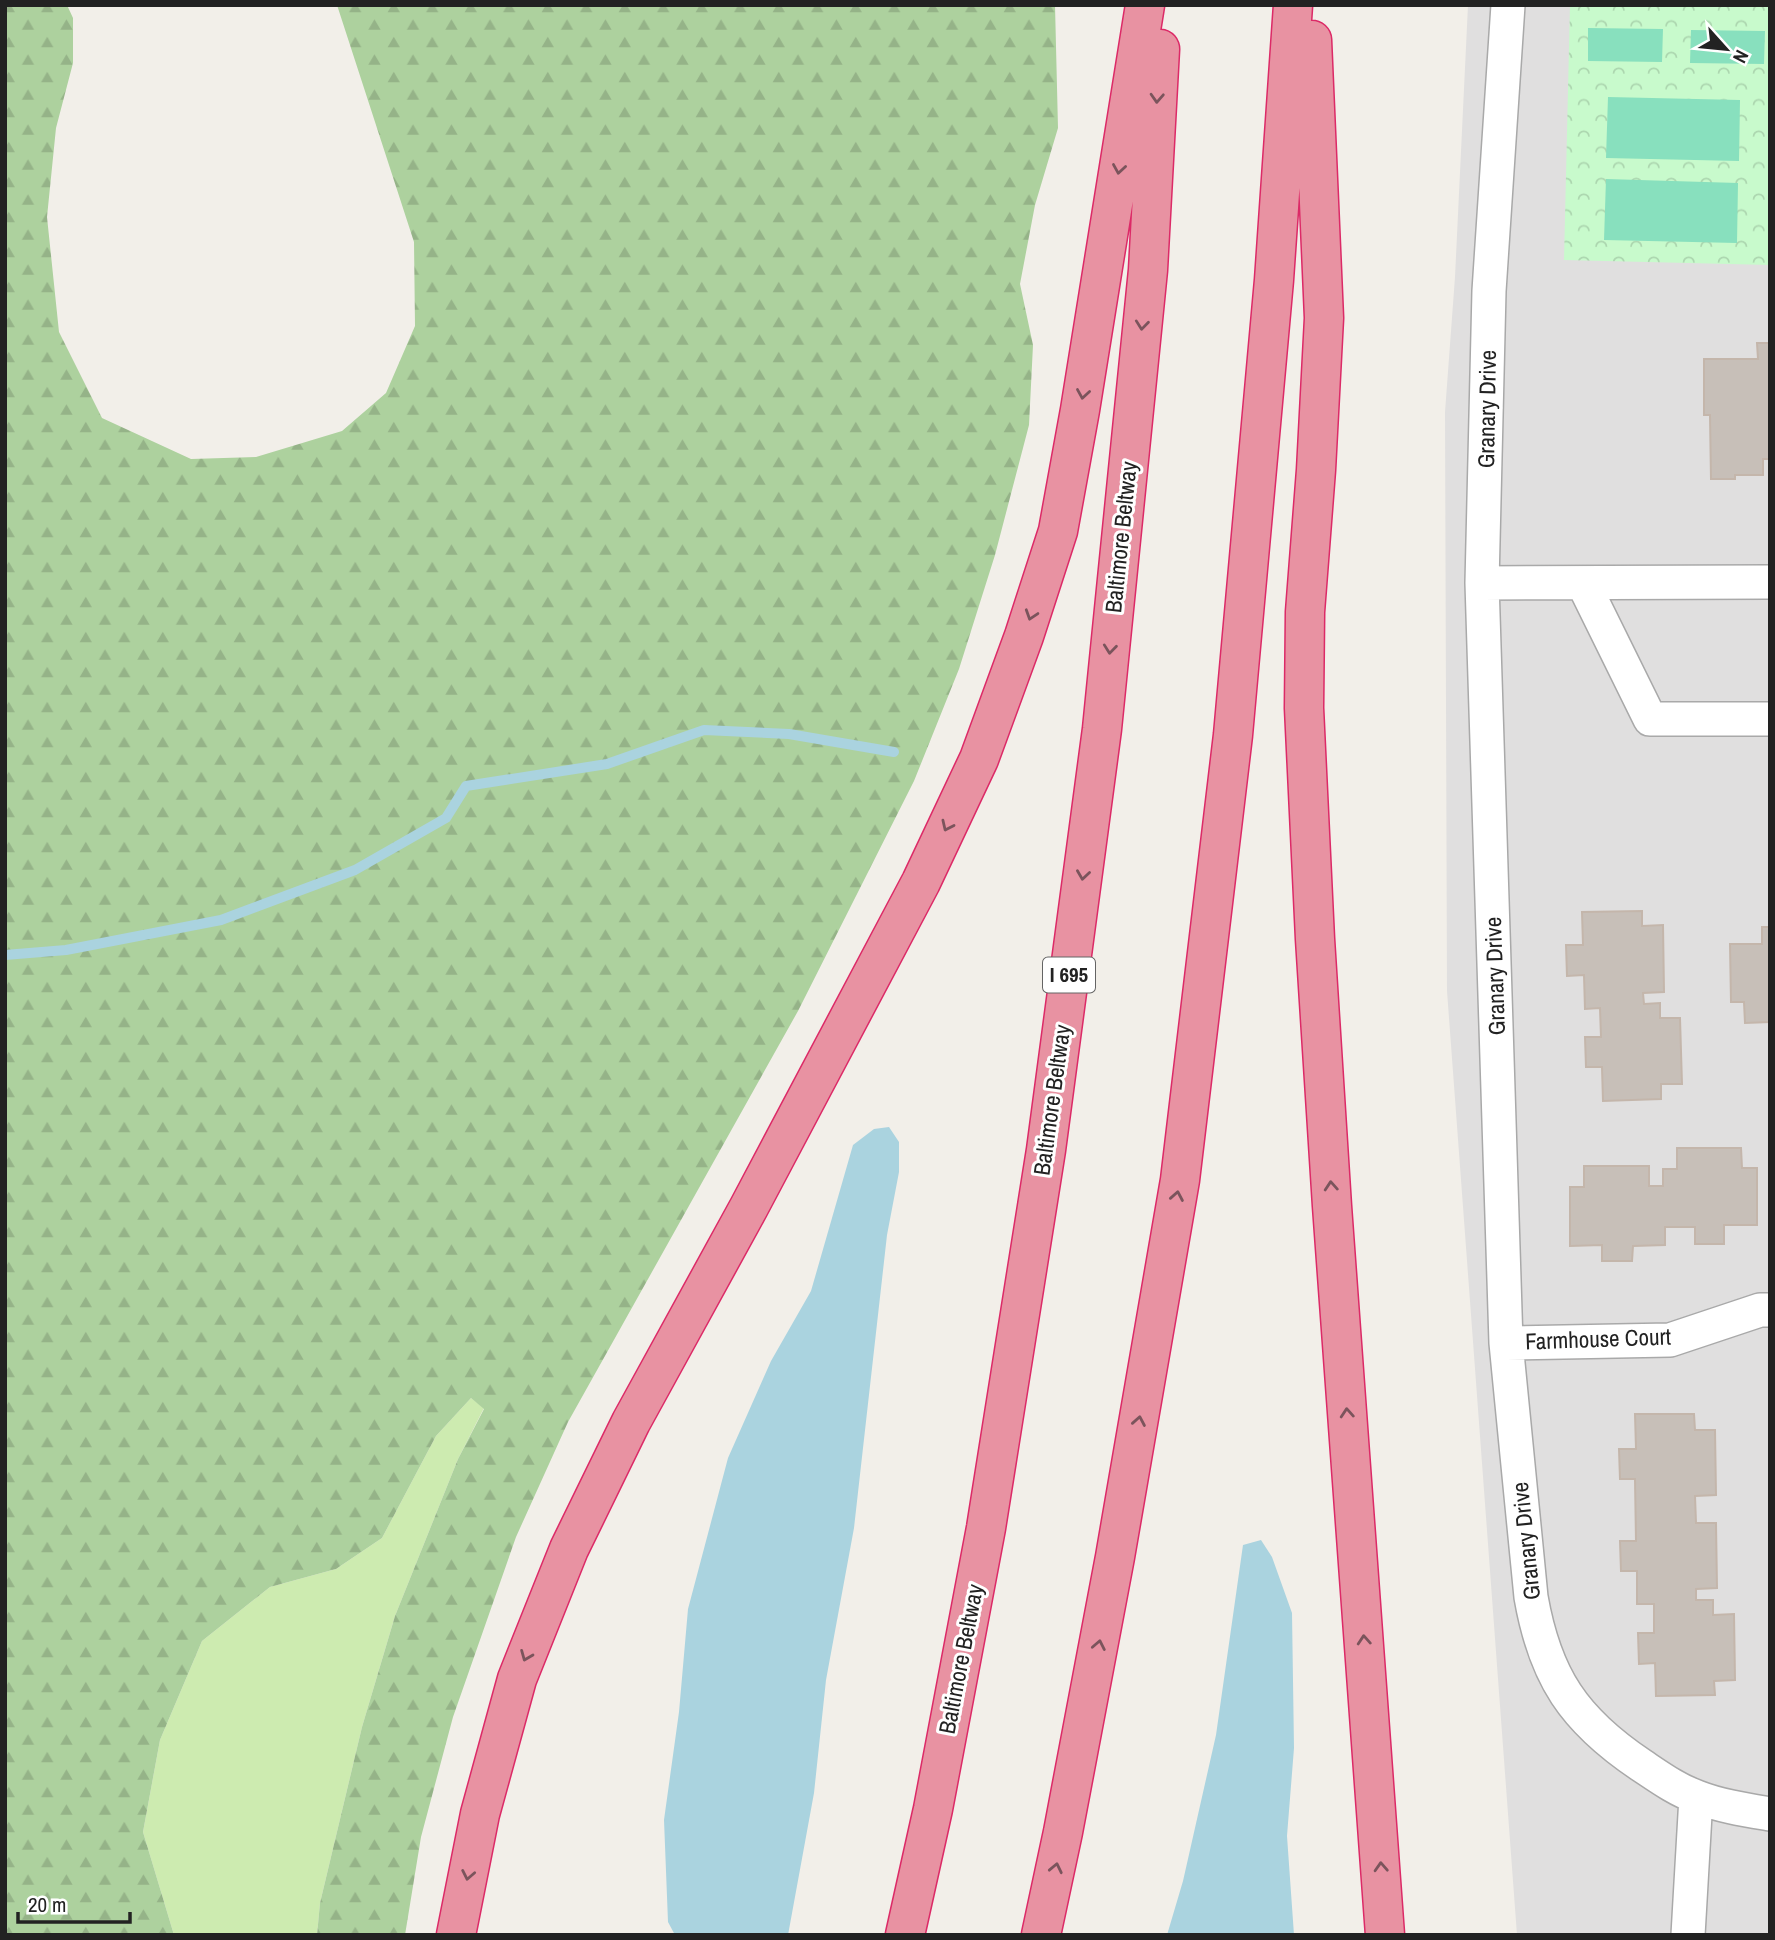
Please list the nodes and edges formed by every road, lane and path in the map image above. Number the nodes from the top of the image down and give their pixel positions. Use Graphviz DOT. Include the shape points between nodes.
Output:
graph roads {
  1 [pos="1145,5"];
  2 [pos="1162,5"];
  3 [pos="1293,5"];
  4 [pos="1310,5"];
  5 [pos="1508,5"];
  6 [pos="1770,582"];
  7 [pos="1482,583"];
  8 [pos="1583,583"];
  9 [pos="1770,719"];
  10 [pos="1770,1310"];
  11 [pos="1506,1343"];
  12 [pos="1696,1797"];
  13 [pos="1770,1814"];
  14 [pos="456,1935"];
  15 [pos="905,1935"];
  16 [pos="1041,1935"];
  17 [pos="1385,1935"];
  18 [pos="1688,1935"];
  1 -- 14 [label="highway, one-way" via="1058,531 1024,636 979,759 921,882 631,1422 569,1549 517,1679 480,1814"];
  2 -- 15 [label="highway, Baltimore Beltway / I 695, one-way" via="1148,270 1102,729 1054,1096 986,1528"];
  16 -- 3 [label="highway, one-way" via="1112,1571 1180,1180 1233,735 1274,280"];
  17 -- 4 [label="highway, one-way" via="1332,1206 1304,708 1324,318"];
  5 -- 7 [label="street, Granary Drive" via="1489,291"];
  6 -- 8 [label="street"];
  7 -- 8 [label="street"];
  7 -- 11 [label="street, Granary Drive"];
  8 -- 9 [label="street" via="1650,719"];
  10 -- 11 [label="street, Farmhouse Court" via="1670,1340"];
  11 -- 12 [label="street, Granary Drive" via="1531,1597 1536,1631 1548,1660 1570,1702 1601,1736 1665,1782"];
  12 -- 13 [label="street, Granary Drive"];
  12 -- 18 [label="street"];
}
